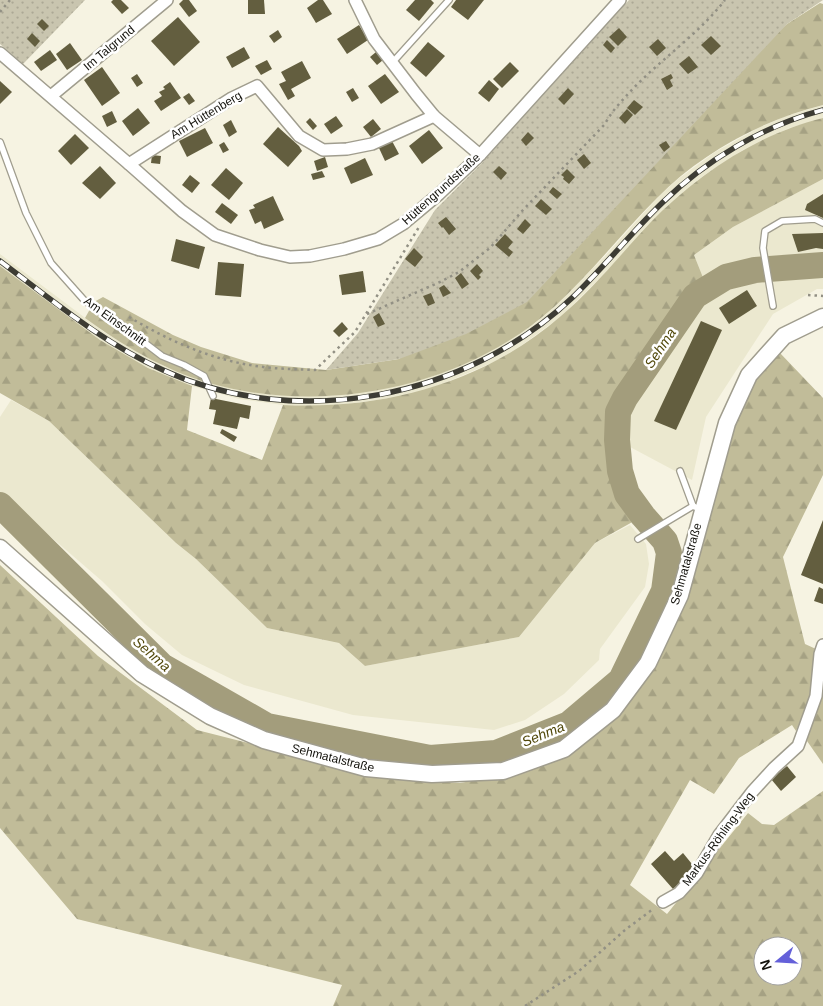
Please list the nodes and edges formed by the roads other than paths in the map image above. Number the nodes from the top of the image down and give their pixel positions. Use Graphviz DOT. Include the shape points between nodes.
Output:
graph roads {
  1 [pos="167,0"];
  2 [pos="356,0"];
  3 [pos="449,0"];
  4 [pos="620,0"];
  5 [pos="0,53"];
  6 [pos="392,63"];
  7 [pos="51,96"];
  8 [pos="434,116"];
  9 [pos="0,142"];
  10 [pos="480,155"];
  11 [pos="130,164"];
  12 [pos="823,223"];
  13 [pos="773,306"];
  14 [pos="823,317"];
  15 [pos="214,396"];
  16 [pos="680,471"];
  17 [pos="697,507"];
  18 [pos="638,539"];
  19 [pos="0,548"];
  20 [pos="823,645"];
  21 [pos="663,902"];
  1 -- 7 [label="street, Im Talgrund"];
  2 -- 6 [label="street" via="374,39"];
  3 -- 6 [label="lane"];
  4 -- 10 [label="street, Hüttengrundstraße"];
  5 -- 7 [label="street, Hüttengrundstraße"];
  6 -- 8 [label="street"];
  7 -- 11 [label="street, Hüttengrundstraße"];
  8 -- 10 [label="street"];
  8 -- 11 [label="street, Am Hüttenberg" via="372,144 322,150 299,136 257,86 232,98"];
  9 -- 15 [label="lane, Am Einschnitt" via="26,213 51,263 84,300 100,312 162,356 204,376"];
  10 -- 11 [label="street, Hüttengrundstraße" via="403,224 378,239 344,250 290,257 215,235 182,211"];
  12 -- 13 [label="lane" via="815,219 782,221 764,231 763,248"];
  14 -- 17 [label="main road, Sehmatalstraße" via="784,336 748,375 727,422"];
  16 -- 17 [label="lane"];
  17 -- 18 [label="lane"];
  17 -- 19 [label="main road, Sehmatalstraße" via="680,595 648,663 613,710 564,749 503,771 432,774 366,768 264,740 210,716 142,674"];
  20 -- 21 [label="street, Markus-Röhling-Weg" via="816,696 798,746 752,792 719,835 697,873 679,893"];
}
